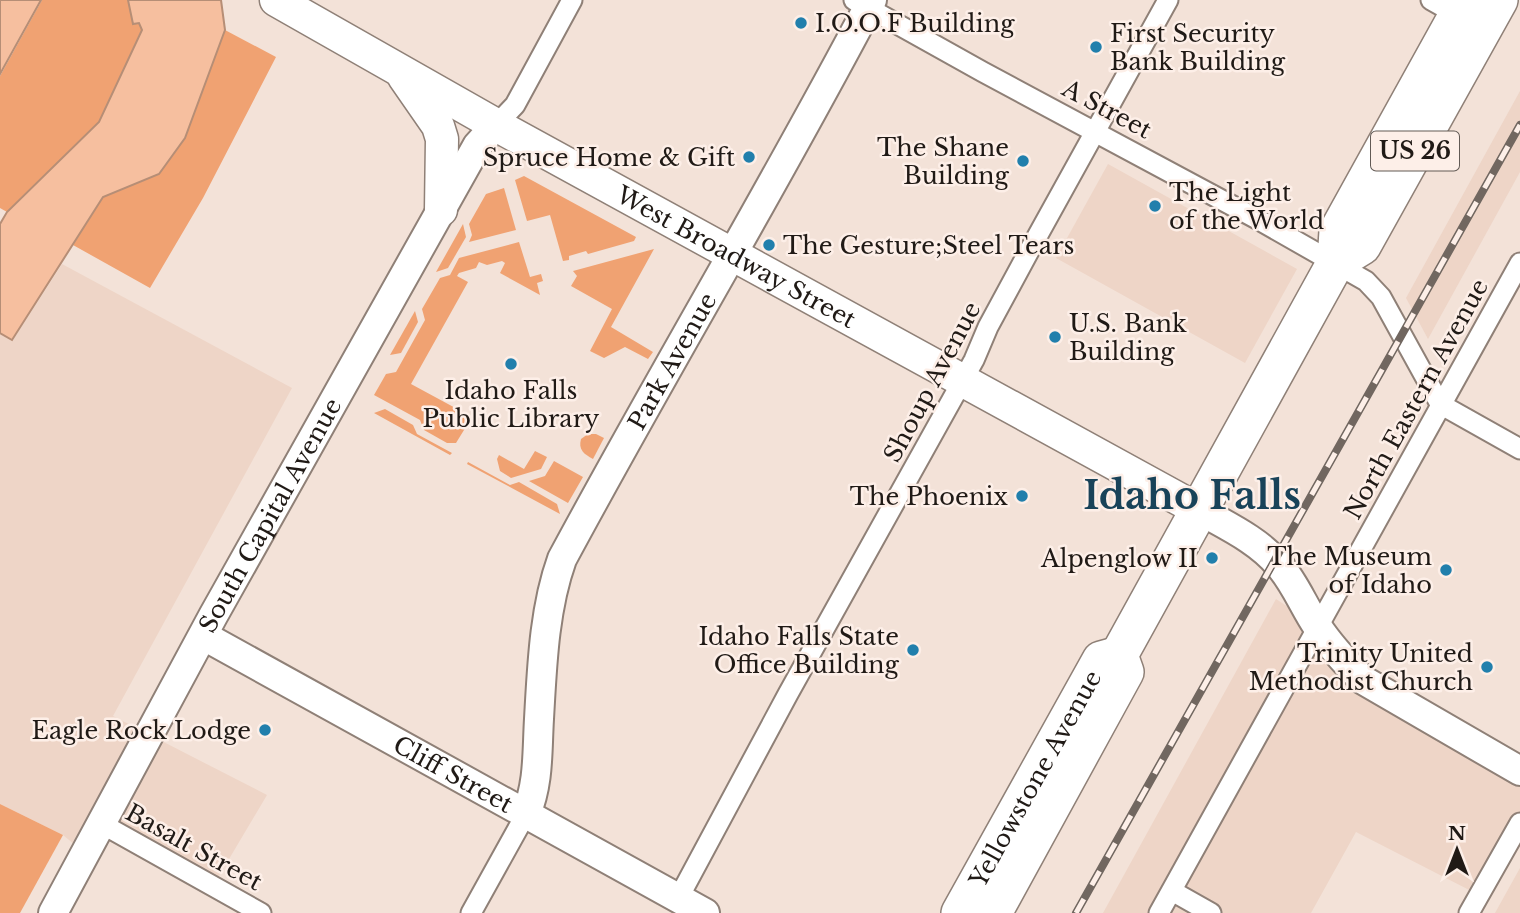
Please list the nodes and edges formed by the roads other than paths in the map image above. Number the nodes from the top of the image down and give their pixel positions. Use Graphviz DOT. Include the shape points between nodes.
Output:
graph roads {
  1 [pos="276,0"];
  2 [pos="572,0"];
  3 [pos="1168,0"];
  4 [pos="865,3"];
  5 [pos="1467,9"];
  6 [pos="399,71"];
  7 [pos="496,125"];
  8 [pos="1097,132"];
  9 [pos="441,209"];
  10 [pos="733,254"];
  11 [pos="1336,262"];
  12 [pos="1520,263"];
  13 [pos="962,382"];
  14 [pos="1440,404"];
  15 [pos="1520,449"];
  16 [pos="1199,510"];
  17 [pos="1317,626"];
  18 [pos="204,636"];
  19 [pos="1119,655"];
  20 [pos="1520,771"];
  21 [pos="526,814"];
  22 [pos="1520,823"];
  23 [pos="103,824"];
  24 [pos="1172,891"];
  25 [pos="678,899"];
  26 [pos="54,913"];
  27 [pos="261,913"];
  28 [pos="471,913"];
  29 [pos="705,913"];
  30 [pos="960,913"];
  31 [pos="993,913"];
  32 [pos="1159,913"];
  33 [pos="1211,913"];
  34 [pos="1469,913"];
  1 -- 6 [label="main road, West Broadway Street"];
  2 -- 7 [label="street" via="515,105"];
  3 -- 8 [label="street, Shoup Avenue"];
  4 -- 8 [label="street, A Street"];
  4 -- 10 [label="street, Park Avenue"];
  5 -- 11 [label="highway, Yellowstone Avenue / US 26" via="1362,246"];
  6 -- 7 [label="main road, West Broadway Street"];
  6 -- 9 [label="main road" via="442,138"];
  7 -- 9 [label="street, South Capital Avenue" via="477,146"];
  7 -- 10 [label="main road, West Broadway Street"];
  8 -- 11 [label="street, A Street"];
  8 -- 13 [label="street, Shoup Avenue" via="1016,274"];
  9 -- 18 [label="street, South Capital Avenue"];
  10 -- 13 [label="main road, West Broadway Street"];
  10 -- 21 [label="street, Park Avenue" via="555,576 545,640 536,786"];
  11 -- 14 [label="street, A Street" via="1381,297"];
  11 -- 16 [label="highway, Yellowstone Avenue / US 26"];
  12 -- 14 [label="street, North Eastern Avenue"];
  13 -- 16 [label="main road, West Broadway Street"];
  13 -- 25 [label="street, Shoup Avenue"];
  14 -- 15 [label="street"];
  14 -- 17 [label="street, North Eastern Avenue"];
  16 -- 17 [label="street" via="1246,536 1274,560"];
  16 -- 19 [label="highway, Yellowstone Avenue"];
  17 -- 20 [label="street" via="1363,680"];
  17 -- 24 [label="street, North Eastern Avenue"];
  18 -- 21 [label="street, Cliff Street"];
  18 -- 23 [label="street, South Capital Avenue"];
  19 -- 30 [label="highway, Yellowstone Avenue" via="1101,660"];
  19 -- 31 [label="highway, Yellowstone Avenue" via="1125,672"];
  21 -- 25 [label="street, Cliff Street"];
  21 -- 28 [label="street"];
  22 -- 34 [label="street"];
  23 -- 26 [label="street, South Capital Avenue"];
  23 -- 27 [label="street, Basalt Street"];
  24 -- 32 [label="street, North Eastern Avenue"];
  24 -- 33 [label="street"];
  25 -- 29 [label="street, Cliff Street"];
}
